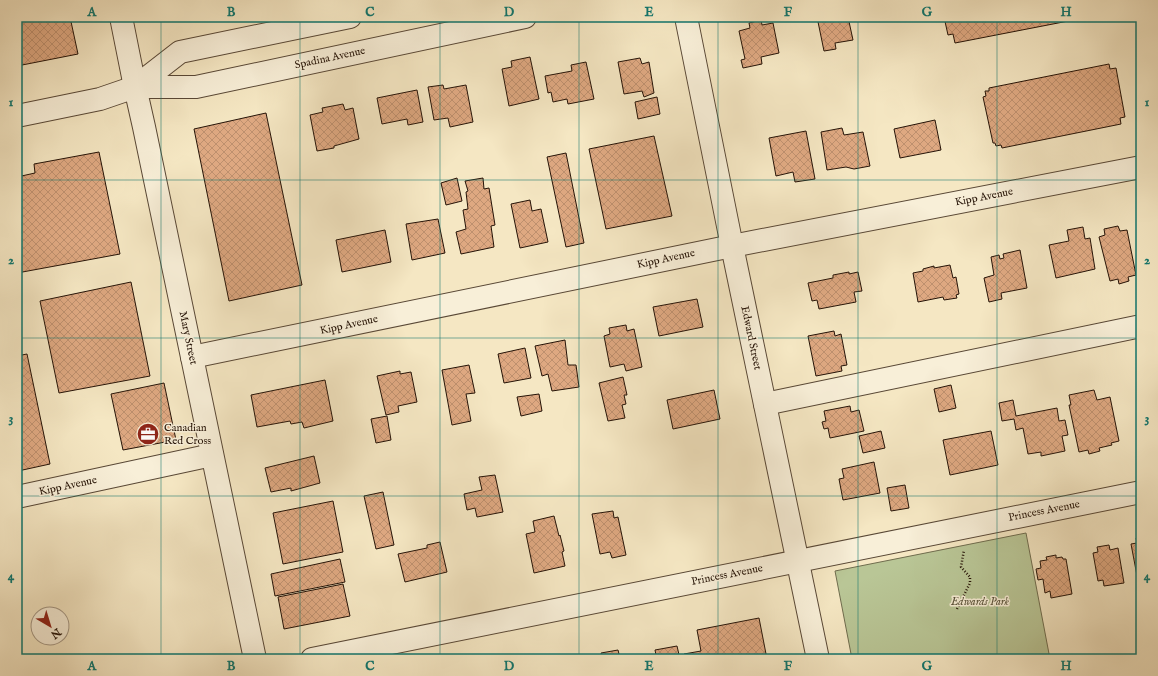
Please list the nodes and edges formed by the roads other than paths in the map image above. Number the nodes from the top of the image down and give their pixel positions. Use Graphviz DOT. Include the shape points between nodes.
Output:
graph roads {
  1 [pos="121,17"];
  2 [pos="350,17"];
  3 [pos="525,17"];
  4 [pos="686,17"];
  5 [pos="135,87"];
  6 [pos="17,116"];
  7 [pos="1141,167"];
  8 [pos="732,246"];
  9 [pos="1141,326"];
  10 [pos="192,357"];
  11 [pos="765,404"];
  12 [pos="212,455"];
  13 [pos="1141,492"];
  14 [pos="17,497"];
  15 [pos="798,561"];
  16 [pos="255,659"];
  17 [pos="312,659"];
  18 [pos="818,659"];
  1 -- 5 [label="street, Mary Street"];
  2 -- 5 [label="street, Spadina Avenue" via="180,52"];
  3 -- 5 [label="street, Spadina Avenue" via="196,87"];
  4 -- 8 [label="street, Edward Street"];
  5 -- 6 [label="street, Spadina Avenue" via="100,99"];
  5 -- 10 [label="street, Mary Street"];
  7 -- 8 [label="street, Kipp Avenue"];
  8 -- 10 [label="street, Kipp Avenue"];
  8 -- 11 [label="street, Edward Street"];
  9 -- 11 [label="street"];
  10 -- 12 [label="street, Mary Street"];
  11 -- 15 [label="street, Edward Street"];
  12 -- 14 [label="street, Kipp Avenue"];
  12 -- 16 [label="street, Mary Street"];
  13 -- 15 [label="street, Princess Avenue"];
  15 -- 17 [label="street, Princess Avenue"];
  15 -- 18 [label="street, Edward Street"];
}
